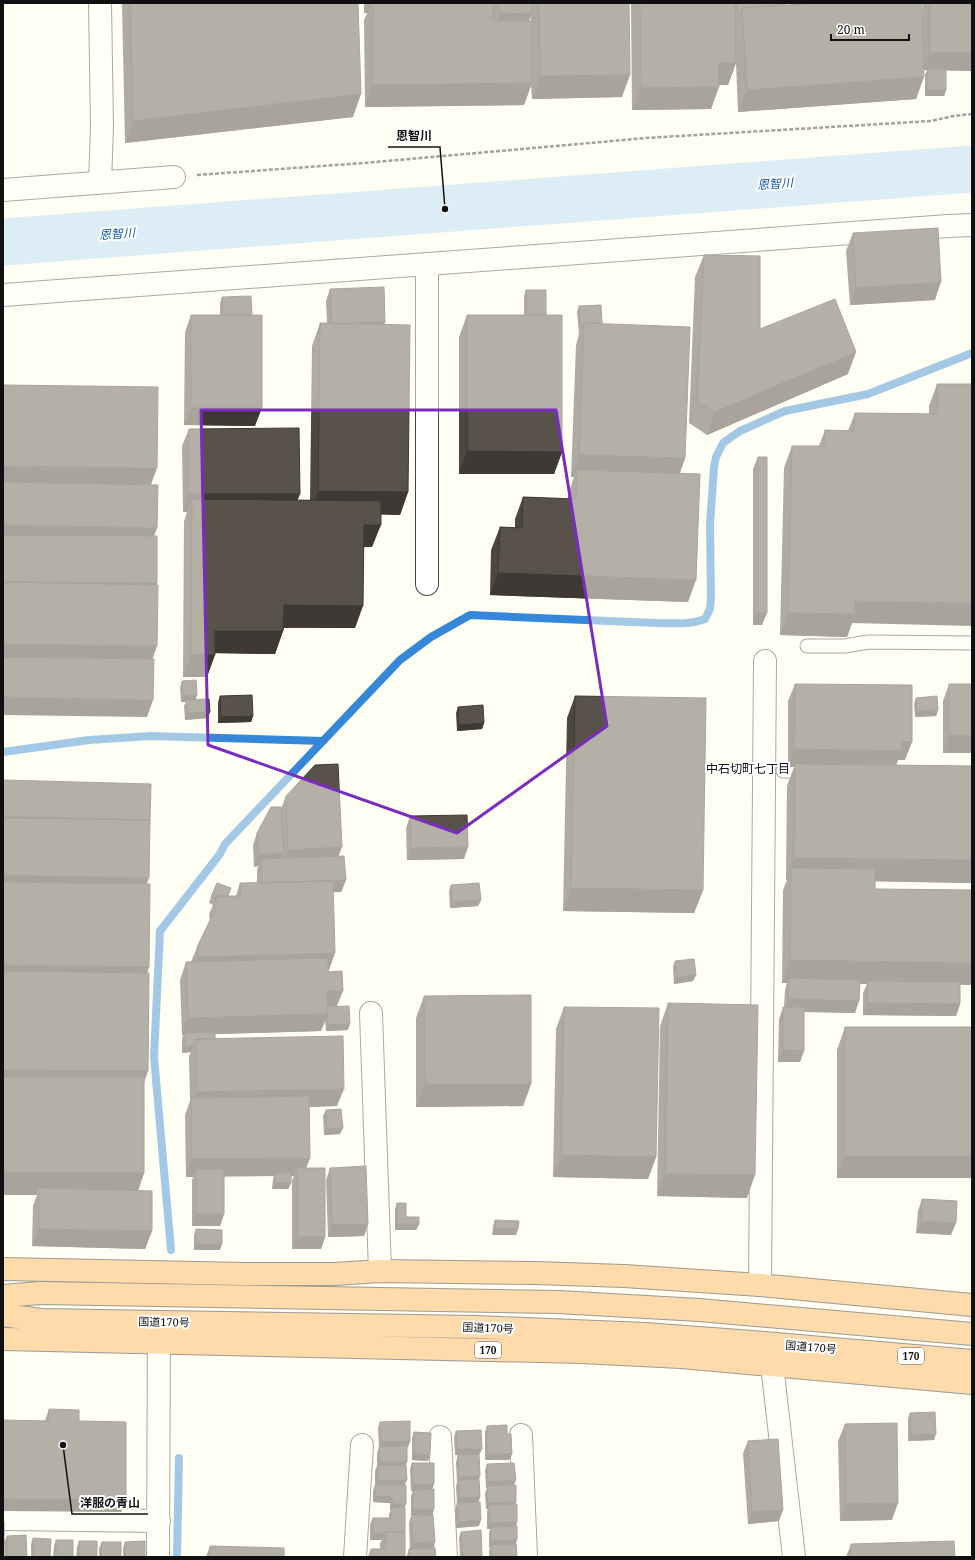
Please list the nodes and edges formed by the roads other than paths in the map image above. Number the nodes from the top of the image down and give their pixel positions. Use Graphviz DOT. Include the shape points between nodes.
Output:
graph roads {
  1 [pos="100,3"];
  2 [pos="174,177"];
  3 [pos="100,183"];
  4 [pos="3,190"];
  5 [pos="972,225"];
  6 [pos="427,264"];
  7 [pos="3,294"];
  8 [pos="427,584"];
  9 [pos="972,643"];
  10 [pos="807,646"];
  11 [pos="765,661"];
  12 [pos="783,771"];
  13 [pos="822,771"];
  14 [pos="371,1013"];
  15 [pos="3,1269"];
  16 [pos="380,1271"];
  17 [pos="760,1285"];
  18 [pos="3,1296"];
  19 [pos="972,1305"];
  20 [pos="3,1315"];
  21 [pos="159,1332"];
  22 [pos="972,1334"];
  23 [pos="3,1339"];
  24 [pos="972,1361"];
  25 [pos="772,1365"];
  26 [pos="972,1383"];
  27 [pos="521,1435"];
  28 [pos="440,1437"];
  29 [pos="362,1445"];
  30 [pos="3,1519"];
  31 [pos="159,1521"];
  32 [pos="158,1557"];
  33 [pos="355,1557"];
  34 [pos="446,1557"];
  35 [pos="526,1557"];
  36 [pos="794,1557"];
  1 -- 3 [label="street"];
  2 -- 3 [label="street"];
  3 -- 4 [label="street"];
  5 -- 6 [label="street"];
  6 -- 7 [label="street"];
  6 -- 8 [label="street"];
  9 -- 10 [label="lane" via="868,642 845,646"];
  11 -- 17 [label="street"];
  12 -- 13 [label="lane"];
  14 -- 16 [label="street"];
  15 -- 16 [label="highway" via="252,1274"];
  16 -- 17 [label="highway" via="536,1273"];
  17 -- 19 [label="highway"];
  18 -- 22 [label="highway" via="40,1293 558,1302 699,1310"];
  20 -- 21 [label="highway, 国道170号 / 170"];
  21 -- 23 [label="highway, 170"];
  21 -- 24 [label="highway, 国道170号 / 170" via="468,1327 584,1331"];
  21 -- 25 [label="highway, 170" via="681,1357"];
  21 -- 31 [label="street"];
  25 -- 26 [label="highway, 170"];
  25 -- 36 [label="street"];
  27 -- 35 [label="street"];
  28 -- 34 [label="street"];
  29 -- 33 [label="street"];
  30 -- 31 [label="street"];
  31 -- 32 [label="street"];
}
